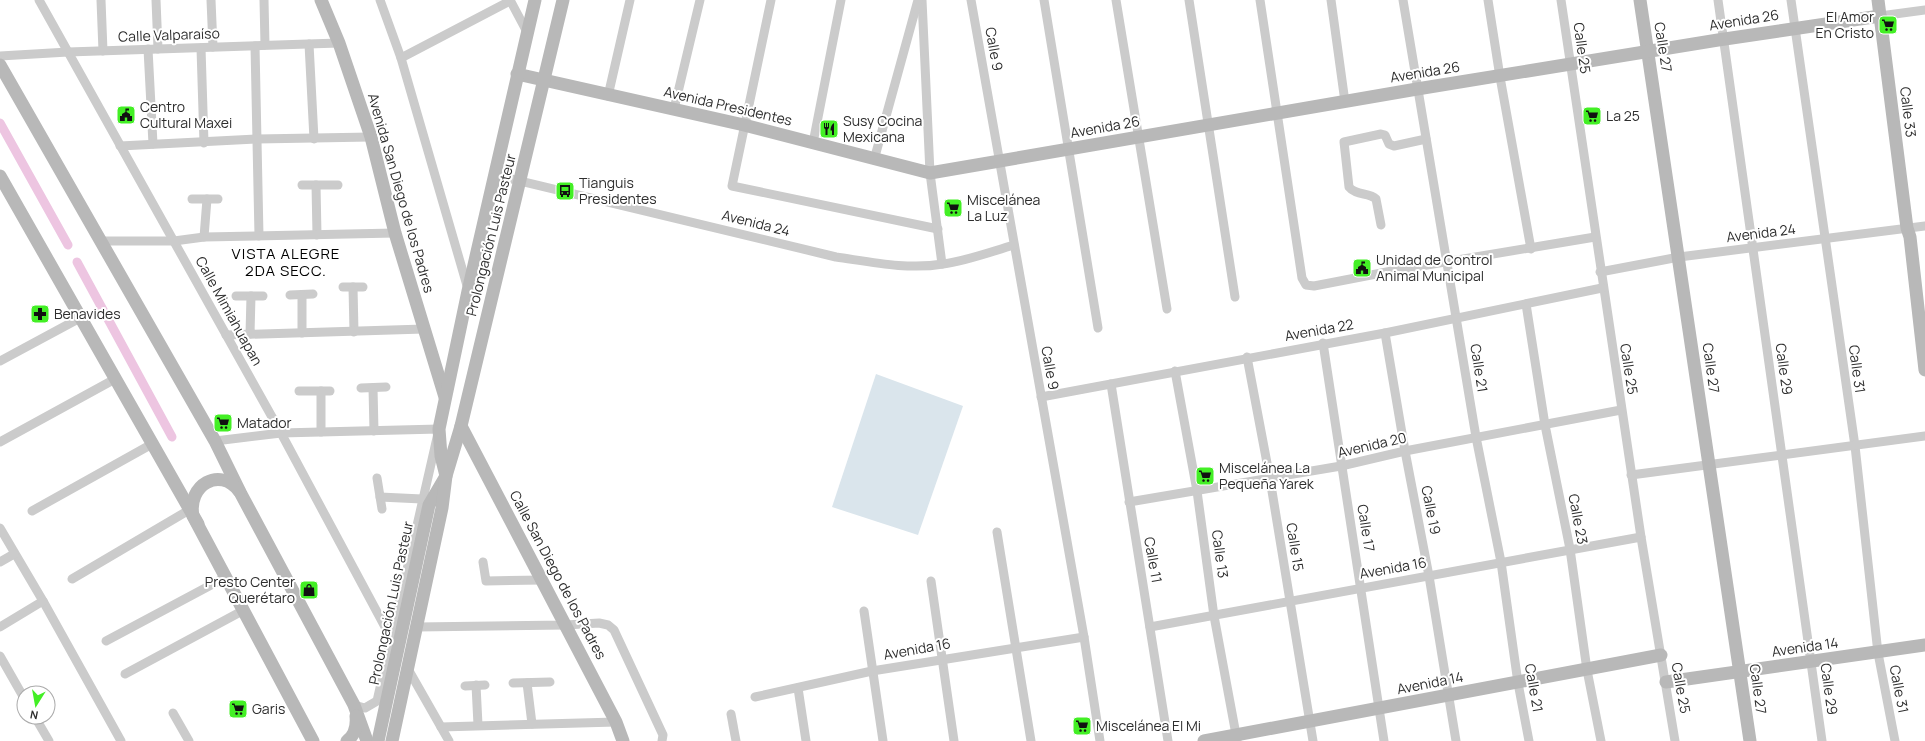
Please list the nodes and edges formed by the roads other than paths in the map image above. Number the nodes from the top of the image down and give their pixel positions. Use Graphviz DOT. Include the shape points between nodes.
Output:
graph roads {
  1 [pos="39,0"];
  2 [pos="101,0"];
  3 [pos="156,0"];
  4 [pos="211,0"];
  5 [pos="264,0"];
  6 [pos="321,0"];
  7 [pos="510,0"];
  8 [pos="535,0"];
  9 [pos="563,0"];
  10 [pos="630,0"];
  11 [pos="700,0"];
  12 [pos="771,0"];
  13 [pos="839,0"];
  14 [pos="918,0"];
  15 [pos="922,0"];
  16 [pos="971,0"];
  17 [pos="1044,0"];
  18 [pos="1116,0"];
  19 [pos="1189,0"];
  20 [pos="1260,0"];
  21 [pos="1331,0"];
  22 [pos="1403,0"];
  23 [pos="1488,0"];
  24 [pos="1561,0"];
  25 [pos="1640,0"];
  26 [pos="1718,0"];
  27 [pos="1791,0"];
  28 [pos="1878,0"];
  29 [pos="383,1"];
  30 [pos="1925,10"];
  31 [pos="1880,16"];
  32 [pos="1795,28"];
  33 [pos="527,32"];
  34 [pos="1724,39"];
  35 [pos="339,43"];
  36 [pos="309,44"];
  37 [pos="265,45"];
  38 [pos="255,46"];
  39 [pos="213,47"];
  40 [pos="201,48"];
  41 [pos="148,49"];
  42 [pos="158,49"];
  43 [pos="103,51"];
  44 [pos="68,52"];
  45 [pos="1648,52"];
  46 [pos="0,56"];
  47 [pos="401,58"];
  48 [pos="0,65"];
  49 [pos="1570,65"];
  50 [pos="518,74"];
  51 [pos="1500,77"];
  52 [pos="544,81"];
  53 [pos="1417,89"];
  54 [pos="608,96"];
  55 [pos="1346,102"];
  56 [pos="674,109"];
  57 [pos="1279,113"];
  58 [pos="1208,125"];
  59 [pos="744,126"];
  60 [pos="371,137"];
  61 [pos="1139,137"];
  62 [pos="257,139"];
  63 [pos="314,139"];
  64 [pos="1426,139"];
  65 [pos="204,143"];
  66 [pos="813,143"];
  67 [pos="153,144"];
  68 [pos="120,146"];
  69 [pos="1069,150"];
  70 [pos="874,160"];
  71 [pos="999,162"];
  72 [pos="930,173"];
  73 [pos="494,175"];
  74 [pos="0,176"];
  75 [pos="520,180"];
  76 [pos="302,185"];
  77 [pos="316,185"];
  78 [pos="338,185"];
  79 [pos="192,199"];
  80 [pos="207,199"];
  81 [pos="218,199"];
  82 [pos="1381,225"];
  83 [pos="1925,226"];
  84 [pos="1907,228"];
  85 [pos="938,229"];
  86 [pos="395,233"];
  87 [pos="317,235"];
  88 [pos="259,236"];
  89 [pos="204,237"];
  90 [pos="1595,237"];
  91 [pos="1824,240"];
  92 [pos="101,241"];
  93 [pos="174,241"];
  94 [pos="1014,245"];
  95 [pos="1754,247"];
  96 [pos="1531,249"];
  97 [pos="1678,257"];
  98 [pos="1447,262"];
  99 [pos="942,264"];
  100 [pos="1600,272"];
  101 [pos="343,287"];
  102 [pos="1602,288"];
  103 [pos="468,291"];
  104 [pos="314,294"];
  105 [pos="290,295"];
  106 [pos="302,295"];
  107 [pos="236,296"];
  108 [pos="251,296"];
  109 [pos="263,296"];
  110 [pos="1235,297"];
  111 [pos="1526,304"];
  112 [pos="1167,309"];
  113 [pos="1456,317"];
  114 [pos="80,318"];
  115 [pos="1098,328"];
  116 [pos="424,329"];
  117 [pos="354,332"];
  118 [pos="302,333"];
  119 [pos="1385,333"];
  120 [pos="250,334"];
  121 [pos="226,335"];
  122 [pos="1323,343"];
  123 [pos="1247,357"];
  124 [pos="0,361"];
  125 [pos="1925,370"];
  126 [pos="1175,371"];
  127 [pos="115,379"];
  128 [pos="1111,384"];
  129 [pos="386,387"];
  130 [pos="361,388"];
  131 [pos="373,388"];
  132 [pos="299,391"];
  133 [pos="445,397"];
  134 [pos="1041,397"];
  135 [pos="1621,410"];
  136 [pos="1545,425"];
  137 [pos="460,426"];
  138 [pos="439,429"];
  139 [pos="374,431"];
  140 [pos="321,432"];
  141 [pos="281,434"];
  142 [pos="1925,436"];
  143 [pos="1476,437"];
  144 [pos="215,441"];
  145 [pos="0,442"];
  146 [pos="152,444"];
  147 [pos="1855,446"];
  148 [pos="1405,451"];
  149 [pos="1781,454"];
  150 [pos="1709,464"];
  151 [pos="1341,466"];
  152 [pos="1631,475"];
  153 [pos="446,476"];
  154 [pos="377,478"];
  155 [pos="1270,479"];
  156 [pos="1197,491"];
  157 [pos="241,494"];
  158 [pos="380,497"];
  159 [pos="422,499"];
  160 [pos="1129,502"];
  161 [pos="382,509"];
  162 [pos="32,510"];
  163 [pos="189,510"];
  164 [pos="198,524"];
  165 [pos="0,528"];
  166 [pos="996,532"];
  167 [pos="1641,538"];
  168 [pos="1570,549"];
  169 [pos="14,554"];
  170 [pos="0,562"];
  171 [pos="483,562"];
  172 [pos="1500,562"];
  173 [pos="1429,576"];
  174 [pos="226,577"];
  175 [pos="72,579"];
  176 [pos="543,580"];
  177 [pos="931,581"];
  178 [pos="1362,588"];
  179 [pos="43,601"];
  180 [pos="1290,602"];
  181 [pos="244,610"];
  182 [pos="864,611"];
  183 [pos="1214,616"];
  184 [pos="566,625"];
  185 [pos="0,627"];
  186 [pos="417,627"];
  187 [pos="1150,627"];
  188 [pos="1084,637"];
  189 [pos="391,638"];
  190 [pos="106,641"];
  191 [pos="1925,645"];
  192 [pos="1015,647"];
  193 [pos="1878,653"];
  194 [pos="1661,655"];
  195 [pos="0,656"];
  196 [pos="941,659"];
  197 [pos="1811,662"];
  198 [pos="408,669"];
  199 [pos="1587,670"];
  200 [pos="872,671"];
  201 [pos="1740,671"];
  202 [pos="125,674"];
  203 [pos="550,682"];
  204 [pos="1666,682"];
  205 [pos="513,683"];
  206 [pos="527,683"];
  207 [pos="1518,683"];
  208 [pos="17,685"];
  209 [pos="465,686"];
  210 [pos="798,688"];
  211 [pos="755,696"];
  212 [pos="1448,696"];
  213 [pos="355,709"];
  214 [pos="1378,709"];
  215 [pos="173,713"];
  216 [pos="730,714"];
  217 [pos="1310,721"];
  218 [pos="616,722"];
  219 [pos="532,724"];
  220 [pos="40,725"];
  221 [pos="478,725"];
  222 [pos="441,727"];
  223 [pos="1237,738"];
  224 [pos="313,739"];
  225 [pos="49,741"];
  226 [pos="121,741"];
  227 [pos="190,741"];
  228 [pos="347,741"];
  229 [pos="367,741"];
  230 [pos="378,741"];
  231 [pos="392,741"];
  232 [pos="449,741"];
  233 [pos="624,741"];
  234 [pos="662,741"];
  235 [pos="736,741"];
  236 [pos="806,741"];
  237 [pos="882,741"];
  238 [pos="954,741"];
  239 [pos="1031,741"];
  240 [pos="1100,741"];
  241 [pos="1168,741"];
  242 [pos="1204,741"];
  243 [pos="1313,741"];
  244 [pos="1384,741"];
  245 [pos="1456,741"];
  246 [pos="1529,741"];
  247 [pos="1601,741"];
  248 [pos="1675,741"];
  249 [pos="1750,741"];
  250 [pos="1822,741"];
  251 [pos="1895,741"];
  1 -- 44 [label="street, Calle Mimiahuapan"];
  2 -- 43 [label="street"];
  3 -- 42 [label="street"];
  4 -- 39 [label="street"];
  5 -- 37 [label="street"];
  6 -- 35 [label="main road, Avenida San Diego de los Padres"];
  7 -- 33 [label="street"];
  7 -- 47 [label="street"];
  8 -- 33 [label="main road, Prolongación Luis Pasteur"];
  9 -- 52 [label="main road, Prolongación Luis Pasteur"];
  10 -- 54 [label="street"];
  11 -- 56 [label="street"];
  12 -- 59 [label="street"];
  13 -- 66 [label="street"];
  14 -- 70 [label="street"];
  15 -- 72 [label="street"];
  16 -- 71 [label="street, Calle 9"];
  17 -- 69 [label="street"];
  18 -- 61 [label="street"];
  19 -- 58 [label="street"];
  20 -- 57 [label="street"];
  21 -- 55 [label="street"];
  22 -- 53 [label="street, Calle 21"];
  23 -- 51 [label="street"];
  24 -- 49 [label="street, Calle 25"];
  25 -- 45 [label="main road, Calle 27"];
  26 -- 34 [label="street, Calle 29"];
  27 -- 32 [label="street, Calle 31"];
  28 -- 31 [label="main road, Calle 33"];
  29 -- 47 [label="street"];
  30 -- 31 [label="street, Avenida 26"];
  31 -- 32 [label="main road, Avenida 26"];
  31 -- 84 [label="main road, Calle 33"];
  32 -- 34 [label="main road, Avenida 26"];
  32 -- 91 [label="street, Calle 31"];
  33 -- 50 [label="main road, Prolongación Luis Pasteur"];
  34 -- 45 [label="main road, Avenida 26"];
  34 -- 95 [label="street, Calle 29"];
  35 -- 36 [label="street, Calle Valparaíso"];
  35 -- 60 [label="main road, Avenida San Diego de los Padres"];
  36 -- 37 [label="street, Calle Valparaíso"];
  36 -- 63 [label="street"];
  37 -- 38 [label="street, Calle Valparaíso"];
  38 -- 39 [label="street, Calle Valparaíso"];
  38 -- 62 [label="street"];
  39 -- 40 [label="street, Calle Valparaíso"];
  40 -- 42 [label="street, Calle Valparaíso"];
  40 -- 65 [label="street"];
  41 -- 42 [label="street, Calle Valparaíso"];
  41 -- 43 [label="street, Calle Valparaíso"];
  41 -- 67 [label="street"];
  43 -- 44 [label="street, Calle Valparaíso"];
  44 -- 46 [label="street, Calle Valparaíso"];
  44 -- 68 [label="street, Calle Mimiahuapan"];
  45 -- 49 [label="main road, Avenida 26"];
  45 -- 97 [label="main road, Calle 27"];
  47 -- 103 [label="street"];
  48 -- 92 [label="main road"];
  49 -- 51 [label="main road, Avenida 26"];
  49 -- 90 [label="street, Calle 25"];
  50 -- 52 [label="main road, Avenida Presidentes"];
  50 -- 73 [label="main road, Prolongación Luis Pasteur"];
  51 -- 53 [label="main road, Avenida 26"];
  51 -- 96 [label="street"];
  52 -- 54 [label="main road, Avenida Presidentes"];
  52 -- 75 [label="main road, Prolongación Luis Pasteur"];
  53 -- 55 [label="main road, Avenida 26"];
  53 -- 64 [label="street, Calle 21"];
  54 -- 56 [label="main road, Avenida Presidentes"];
  55 -- 57 [label="main road, Avenida 26"];
  56 -- 59 [label="main road, Avenida Presidentes"];
  57 -- 58 [label="main road, Avenida 26"];
  57 -- 98 [label="street" via="1302,278 1306,285 1314,286"];
  58 -- 61 [label="main road, Avenida 26"];
  58 -- 110 [label="street"];
  59 -- 66 [label="main road, Avenida Presidentes"];
  59 -- 85 [label="street" via="732,186"];
  60 -- 63 [label="street"];
  60 -- 86 [label="main road, Avenida San Diego de los Padres"];
  61 -- 69 [label="main road, Avenida 26"];
  61 -- 112 [label="street"];
  62 -- 63 [label="street"];
  62 -- 65 [label="street"];
  62 -- 88 [label="street"];
  64 -- 82 [label="street" via="1394,146 1381,134 1344,142 1349,187 1354,192 1376,199"];
  64 -- 98 [label="street, Calle 21"];
  65 -- 67 [label="street"];
  66 -- 70 [label="main road, Avenida Presidentes"];
  67 -- 68 [label="street"];
  68 -- 93 [label="street, Calle Mimiahuapan"];
  69 -- 71 [label="main road, Avenida 26"];
  69 -- 115 [label="street"];
  70 -- 72 [label="main road, Avenida Presidentes"];
  71 -- 72 [label="main road, Avenida 26"];
  71 -- 94 [label="street, Calle 9"];
  72 -- 85 [label="street"];
  73 -- 75 [label="street, Avenida 24"];
  73 -- 103 [label="main road, Prolongación Luis Pasteur"];
  74 -- 114 [label="main road"];
  75 -- 99 [label="street, Avenida 24" via="836,257 905,265"];
  75 -- 137 [label="main road, Prolongación Luis Pasteur"];
  76 -- 77 [label="street"];
  77 -- 78 [label="street"];
  77 -- 87 [label="street"];
  79 -- 80 [label="street"];
  80 -- 81 [label="street"];
  80 -- 89 [label="street"];
  83 -- 84 [label="street, Avenida 24"];
  84 -- 91 [label="street, Avenida 24"];
  84 -- 125 [label="main road, Calle 33"];
  85 -- 99 [label="street"];
  86 -- 87 [label="street"];
  86 -- 116 [label="main road, Avenida San Diego de los Padres"];
  87 -- 88 [label="street"];
  88 -- 89 [label="street"];
  89 -- 93 [label="street"];
  90 -- 96 [label="street"];
  90 -- 100 [label="street, Calle 25"];
  91 -- 95 [label="street, Avenida 24"];
  91 -- 147 [label="street, Calle 31"];
  92 -- 93 [label="street"];
  92 -- 144 [label="main road"];
  93 -- 121 [label="street, Calle Mimiahuapan"];
  94 -- 99 [label="street, Avenida 24"];
  94 -- 134 [label="street, Calle 9"];
  95 -- 97 [label="street, Avenida 24"];
  95 -- 149 [label="street, Calle 29"];
  96 -- 98 [label="street"];
  97 -- 100 [label="street, Avenida 24"];
  97 -- 150 [label="main road, Calle 27"];
  98 -- 113 [label="street, Calle 21"];
  100 -- 102 [label="street, Calle 25"];
  101 -- 117 [label="street" via="358,287"];
  102 -- 111 [label="street, Avenida 22"];
  102 -- 135 [label="street, Calle 25"];
  103 -- 133 [label="main road, Prolongación Luis Pasteur"];
  104 -- 106 [label="street"];
  105 -- 106 [label="street"];
  106 -- 118 [label="street"];
  107 -- 108 [label="street"];
  108 -- 109 [label="street"];
  108 -- 120 [label="street"];
  111 -- 113 [label="street, Avenida 22"];
  111 -- 136 [label="street, Calle 23"];
  113 -- 119 [label="street, Avenida 22"];
  113 -- 143 [label="street, Calle 21"];
  114 -- 124 [label="street"];
  114 -- 127 [label="main road"];
  116 -- 117 [label="street"];
  116 -- 133 [label="main road, Avenida San Diego de los Padres"];
  117 -- 118 [label="street"];
  118 -- 120 [label="street"];
  119 -- 122 [label="street, Avenida 22"];
  119 -- 148 [label="street, Calle 19"];
  120 -- 121 [label="street"];
  121 -- 141 [label="street, Calle Mimiahuapan"];
  122 -- 123 [label="street, Avenida 22"];
  122 -- 151 [label="street, Calle 17"];
  123 -- 126 [label="street, Avenida 22"];
  123 -- 155 [label="street, Calle 15"];
  126 -- 128 [label="street, Avenida 22"];
  126 -- 156 [label="street, Calle 13"];
  127 -- 145 [label="street"];
  127 -- 146 [label="main road"];
  128 -- 134 [label="street, Avenida 22"];
  128 -- 160 [label="street, Calle 11"];
  129 -- 131 [label="street"];
  130 -- 131 [label="street"];
  131 -- 139 [label="street"];
  132 -- 140 [label="street" via="326,391"];
  133 -- 138 [label="main road, Prolongación Luis Pasteur"];
  134 -- 188 [label="street, Calle 9"];
  135 -- 136 [label="street, Avenida 20"];
  135 -- 152 [label="street, Calle 25"];
  136 -- 143 [label="street, Avenida 20"];
  136 -- 168 [label="street, Calle 23"];
  137 -- 153 [label="main road, Prolongación Luis Pasteur"];
  137 -- 176 [label="main road, Calle San Diego de los Padres"];
  138 -- 139 [label="street"];
  138 -- 153 [label="main road, Prolongación Luis Pasteur"];
  138 -- 159 [label="street"];
  139 -- 140 [label="street"];
  140 -- 141 [label="street"];
  141 -- 144 [label="street"];
  141 -- 189 [label="street, Calle Mimiahuapan"];
  142 -- 147 [label="street"];
  143 -- 148 [label="street, Avenida 20"];
  143 -- 172 [label="street, Calle 21"];
  144 -- 157 [label="main road"];
  146 -- 162 [label="street"];
  146 -- 163 [label="main road"];
  147 -- 149 [label="street"];
  147 -- 193 [label="street, Calle 31"];
  148 -- 151 [label="street, Avenida 20"];
  148 -- 173 [label="street, Calle 19"];
  149 -- 150 [label="street"];
  149 -- 197 [label="street, Calle 29"];
  150 -- 152 [label="street"];
  150 -- 201 [label="main road, Calle 27"];
  151 -- 155 [label="street, Avenida 20"];
  151 -- 178 [label="street, Calle 17"];
  152 -- 167 [label="street, Calle 25"];
  153 -- 186 [label="main road, Prolongación Luis Pasteur" via="442,508"];
  153 -- 230 [label="main road, Prolongación Luis Pasteur" via="429,505"];
  154 -- 158 [label="street"];
  155 -- 156 [label="street, Avenida 20"];
  155 -- 180 [label="street, Calle 15"];
  156 -- 160 [label="street, Avenida 20"];
  156 -- 183 [label="street, Calle 13"];
  157 -- 164 [label="main road" via="236,487 221,480 204,483 195,493 191,507"];
  157 -- 213 [label="main road"];
  158 -- 159 [label="street"];
  158 -- 161 [label="street"];
  159 -- 189 [label="street"];
  160 -- 187 [label="street, Calle 11"];
  163 -- 164 [label="main road"];
  163 -- 175 [label="street"];
  164 -- 174 [label="main road"];
  165 -- 169 [label="street"];
  166 -- 192 [label="street"];
  167 -- 168 [label="street, Avenida 16"];
  167 -- 194 [label="street, Calle 25"];
  168 -- 172 [label="street, Avenida 16"];
  168 -- 199 [label="street, Calle 23"];
  169 -- 170 [label="street"];
  169 -- 179 [label="street"];
  171 -- 176 [label="street" via="486,581"];
  172 -- 173 [label="street, Avenida 16"];
  172 -- 207 [label="street, Calle 21"];
  173 -- 178 [label="street, Avenida 16"];
  173 -- 212 [label="street, Calle 19"];
  174 -- 181 [label="main road"];
  174 -- 190 [label="street"];
  176 -- 184 [label="main road, Calle San Diego de los Padres"];
  177 -- 196 [label="street"];
  178 -- 180 [label="street, Avenida 16"];
  178 -- 214 [label="street, Calle 17"];
  179 -- 185 [label="street"];
  179 -- 226 [label="street"];
  180 -- 183 [label="street, Avenida 16"];
  180 -- 217 [label="street, Calle 15"];
  181 -- 202 [label="street"];
  181 -- 224 [label="main road"];
  182 -- 200 [label="street"];
  183 -- 187 [label="street, Avenida 16"];
  183 -- 223 [label="street, Calle 13"];
  184 -- 186 [label="street"];
  184 -- 218 [label="main road, Calle San Diego de los Padres"];
  184 -- 234 [label="street" via="599,623 614,630 663,735"];
  186 -- 198 [label="main road, Prolongación Luis Pasteur"];
  187 -- 241 [label="street, Calle 11"];
  188 -- 192 [label="street, Avenida 16"];
  188 -- 240 [label="street, Calle 9"];
  189 -- 213 [label="street" via="377,701 365,708"];
  191 -- 193 [label="main road, Avenida 14"];
  192 -- 196 [label="street, Avenida 16"];
  192 -- 239 [label="street"];
  193 -- 197 [label="main road, Avenida 14"];
  193 -- 251 [label="street, Calle 31"];
  194 -- 199 [label="main road, Avenida 14"];
  194 -- 204 [label="street, Calle 25"];
  195 -- 208 [label="street"];
  196 -- 200 [label="street, Avenida 16"];
  196 -- 238 [label="street"];
  197 -- 201 [label="main road, Avenida 14"];
  197 -- 250 [label="street, Calle 29"];
  198 -- 222 [label="street"];
  198 -- 231 [label="main road, Prolongación Luis Pasteur"];
  199 -- 207 [label="main road, Avenida 14"];
  199 -- 247 [label="street, Calle 23"];
  200 -- 210 [label="street, Avenida 16"];
  200 -- 237 [label="street"];
  201 -- 204 [label="main road, Avenida 14"];
  201 -- 249 [label="main road, Calle 27"];
  203 -- 206 [label="street"];
  204 -- 248 [label="street, Calle 25"];
  205 -- 206 [label="street"];
  206 -- 219 [label="street"];
  207 -- 212 [label="main road, Avenida 14"];
  207 -- 246 [label="street, Calle 21"];
  209 -- 221 [label="street" via="481,685"];
  210 -- 211 [label="street, Avenida 16"];
  210 -- 236 [label="street"];
  212 -- 214 [label="main road, Avenida 14"];
  212 -- 245 [label="street, Calle 19"];
  213 -- 228 [label="main road" via="355,731"];
  213 -- 229 [label="main road"];
  214 -- 217 [label="main road, Avenida 14"];
  214 -- 244 [label="street, Calle 17"];
  215 -- 227 [label="street"];
  216 -- 235 [label="street"];
  217 -- 223 [label="main road, Avenida 14"];
  217 -- 243 [label="street, Calle 15"];
  218 -- 219 [label="street"];
  218 -- 233 [label="main road, Calle San Diego de los Padres"];
  219 -- 221 [label="street"];
  220 -- 225 [label="street"];
  221 -- 222 [label="street"];
  222 -- 232 [label="street"];
  223 -- 242 [label="main road, Avenida 14"];
}
